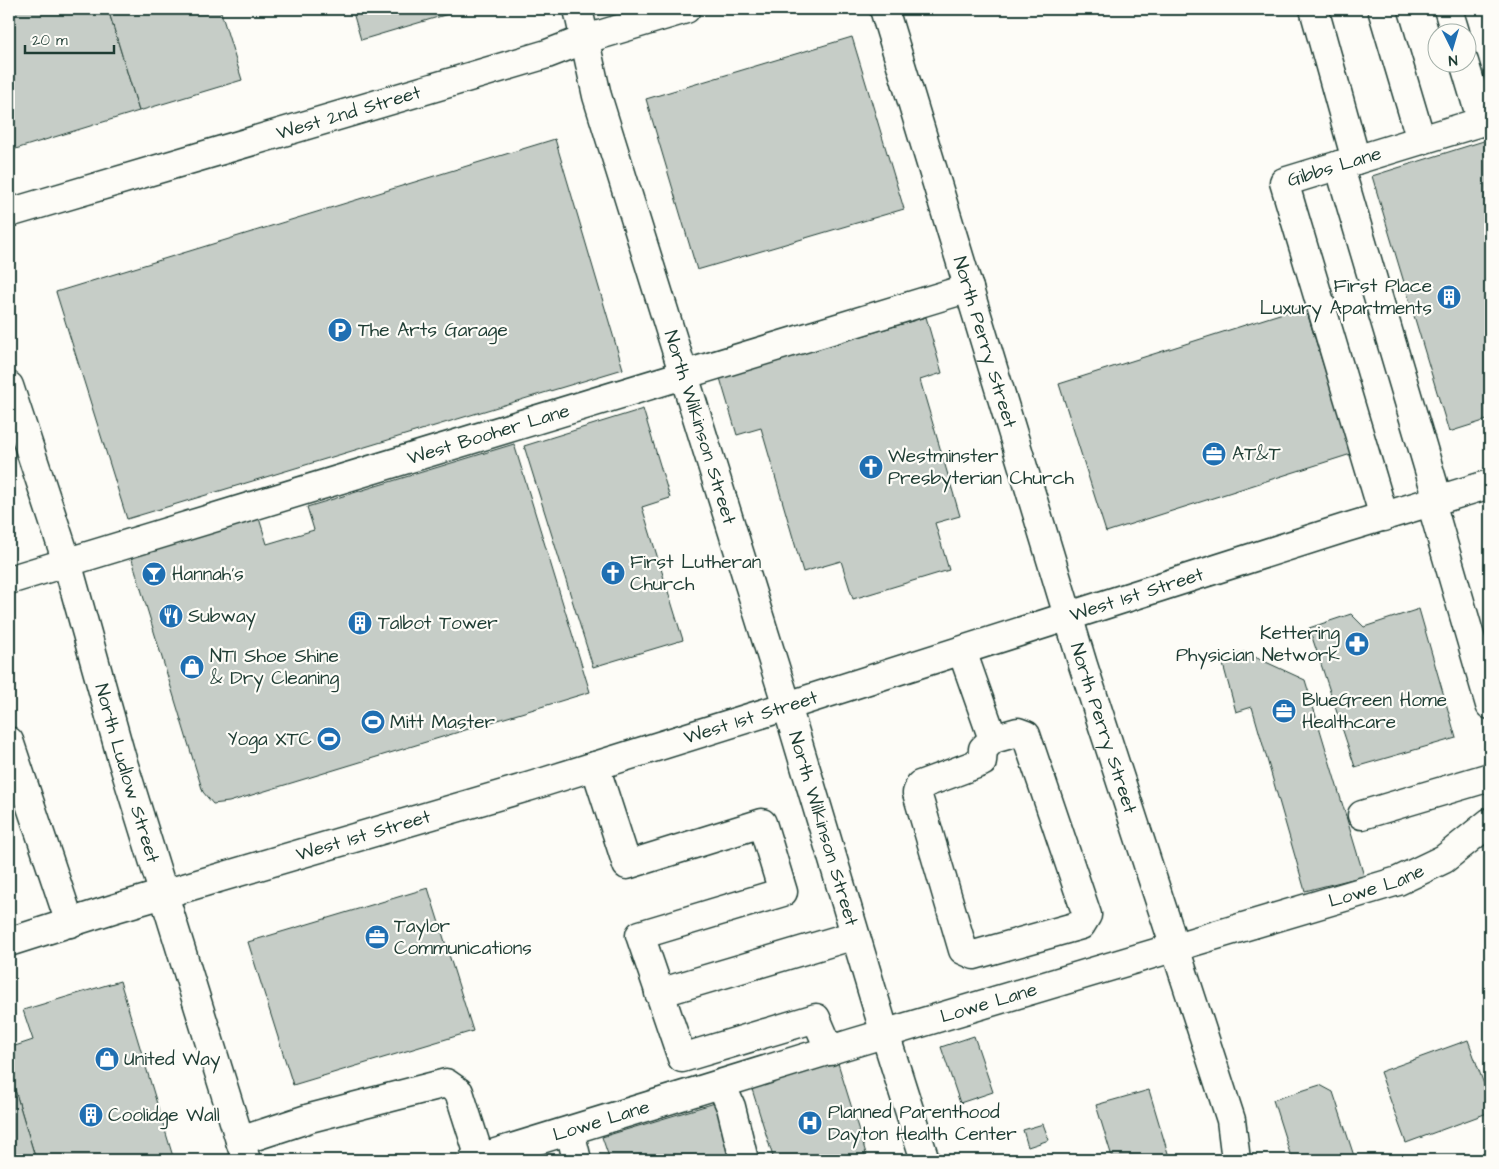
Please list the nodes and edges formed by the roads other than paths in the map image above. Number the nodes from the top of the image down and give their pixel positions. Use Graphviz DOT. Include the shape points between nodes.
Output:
graph roads {
  1 [pos="578,9"];
  2 [pos="686,9"];
  3 [pos="884,9"];
  4 [pos="1314,9"];
  5 [pos="1382,9"];
  6 [pos="1448,9"];
  7 [pos="1452,22"];
  8 [pos="586,39"];
  9 [pos="1468,72"];
  10 [pos="1486,120"];
  11 [pos="1420,140"];
  12 [pos="1348,162"];
  13 [pos="9,213"];
  14 [pos="969,288"];
  15 [pos="684,375"];
  16 [pos="9,386"];
  17 [pos="1490,484"];
  18 [pos="1434,501"];
  19 [pos="1384,517"];
  20 [pos="67,562"];
  21 [pos="9,580"];
  22 [pos="1068,617"];
  23 [pos="962,650"];
  24 [pos="1490,705"];
  25 [pos="788,706"];
  26 [pos="993,739"];
  27 [pos="9,741"];
  28 [pos="595,766"];
  29 [pos="1490,777"];
  30 [pos="1362,814"];
  31 [pos="1490,822"];
  32 [pos="164,895"];
  33 [pos="70,923"];
  34 [pos="855,935"];
  35 [pos="10,939"];
  36 [pos="1176,948"];
  37 [pos="659,993"];
  38 [pos="885,1034"];
  39 [pos="830,1051"];
  40 [pos="721,1084"];
  41 [pos="1232,1120"];
  42 [pos="570,1130"];
  43 [pos="243,1151"];
  44 [pos="477,1159"];
  45 [pos="577,1160"];
  46 [pos="744,1160"];
  47 [pos="925,1160"];
  48 [pos="1236,1160"];
  49 [pos="1250,1160"];
  1 -- 8 [label="main road, North Wilkinson Street"];
  2 -- 8 [label="main road, West 2nd Street"];
  3 -- 14 [label="main road, North Perry Street"];
  4 -- 12 [label="main road"];
  5 -- 11 [label="main road"];
  6 -- 7 [label="main road"];
  8 -- 13 [label="main road, West 2nd Street" via="547,54"];
  8 -- 15 [label="main road, North Wilkinson Street" via="597,96"];
  9 -- 10 [label="main road"];
  10 -- 11 [label="main road, Gibbs Lane"];
  11 -- 12 [label="main road, Gibbs Lane"];
  12 -- 18 [label="main road"];
  12 -- 19 [label="main road, Gibbs Lane" via="1284,182"];
  14 -- 15 [label="main road, West Booher Lane"];
  14 -- 22 [label="main road, North Perry Street"];
  15 -- 20 [label="main road, West Booher Lane"];
  15 -- 25 [label="main road, North Wilkinson Street"];
  16 -- 20 [label="main road, North Ludlow Street"];
  17 -- 18 [label="main road, West 1st Street"];
  18 -- 19 [label="main road, West 1st Street"];
  18 -- 24 [label="main road"];
  19 -- 22 [label="main road, West 1st Street"];
  20 -- 21 [label="main road, West Booher Lane"];
  20 -- 32 [label="main road, North Ludlow Street"];
  22 -- 23 [label="main road, West 1st Street"];
  22 -- 36 [label="main road, North Perry Street"];
  23 -- 25 [label="main road, West 1st Street"];
  23 -- 26 [label="main road"];
  25 -- 28 [label="main road, West 1st Street"];
  25 -- 34 [label="main road, North Wilkinson Street"];
  26 -- 26 [label="main road" via="1018,732 1026,735 1087,915 1081,925 974,955 963,950 917,793 920,785 982,762 983,749"];
  27 -- 33 [label="main road"];
  28 -- 32 [label="main road, West 1st Street"];
  28 -- 37 [label="main road" via="627,865 762,823 783,892 640,935"];
  29 -- 30 [label="main road"];
  31 -- 36 [label="main road, Lowe Lane" via="1444,859 1398,881"];
  32 -- 33 [label="main road, West 1st Street"];
  32 -- 43 [label="main road, North Ludlow Street"];
  33 -- 35 [label="main road, West 1st Street"];
  34 -- 37 [label="main road"];
  34 -- 38 [label="main road, North Wilkinson Street"];
  36 -- 38 [label="main road, Lowe Lane"];
  36 -- 41 [label="main road, North Perry Street"];
  37 -- 39 [label="main road" via="682,1058 816,1018"];
  38 -- 39 [label="main road, Lowe Lane"];
  38 -- 47 [label="main road, North Wilkinson Street"];
  39 -- 40 [label="main road, Lowe Lane"];
  40 -- 42 [label="main road, Lowe Lane"];
  40 -- 46 [label="main road" via="731,1107"];
  41 -- 48 [label="main road, North Perry Street"];
  41 -- 49 [label="main road"];
  42 -- 44 [label="main road, Lowe Lane"];
  42 -- 45 [label="main road"];
  43 -- 44 [label="main road" via="310,1118 446,1083 459,1092"];
}
